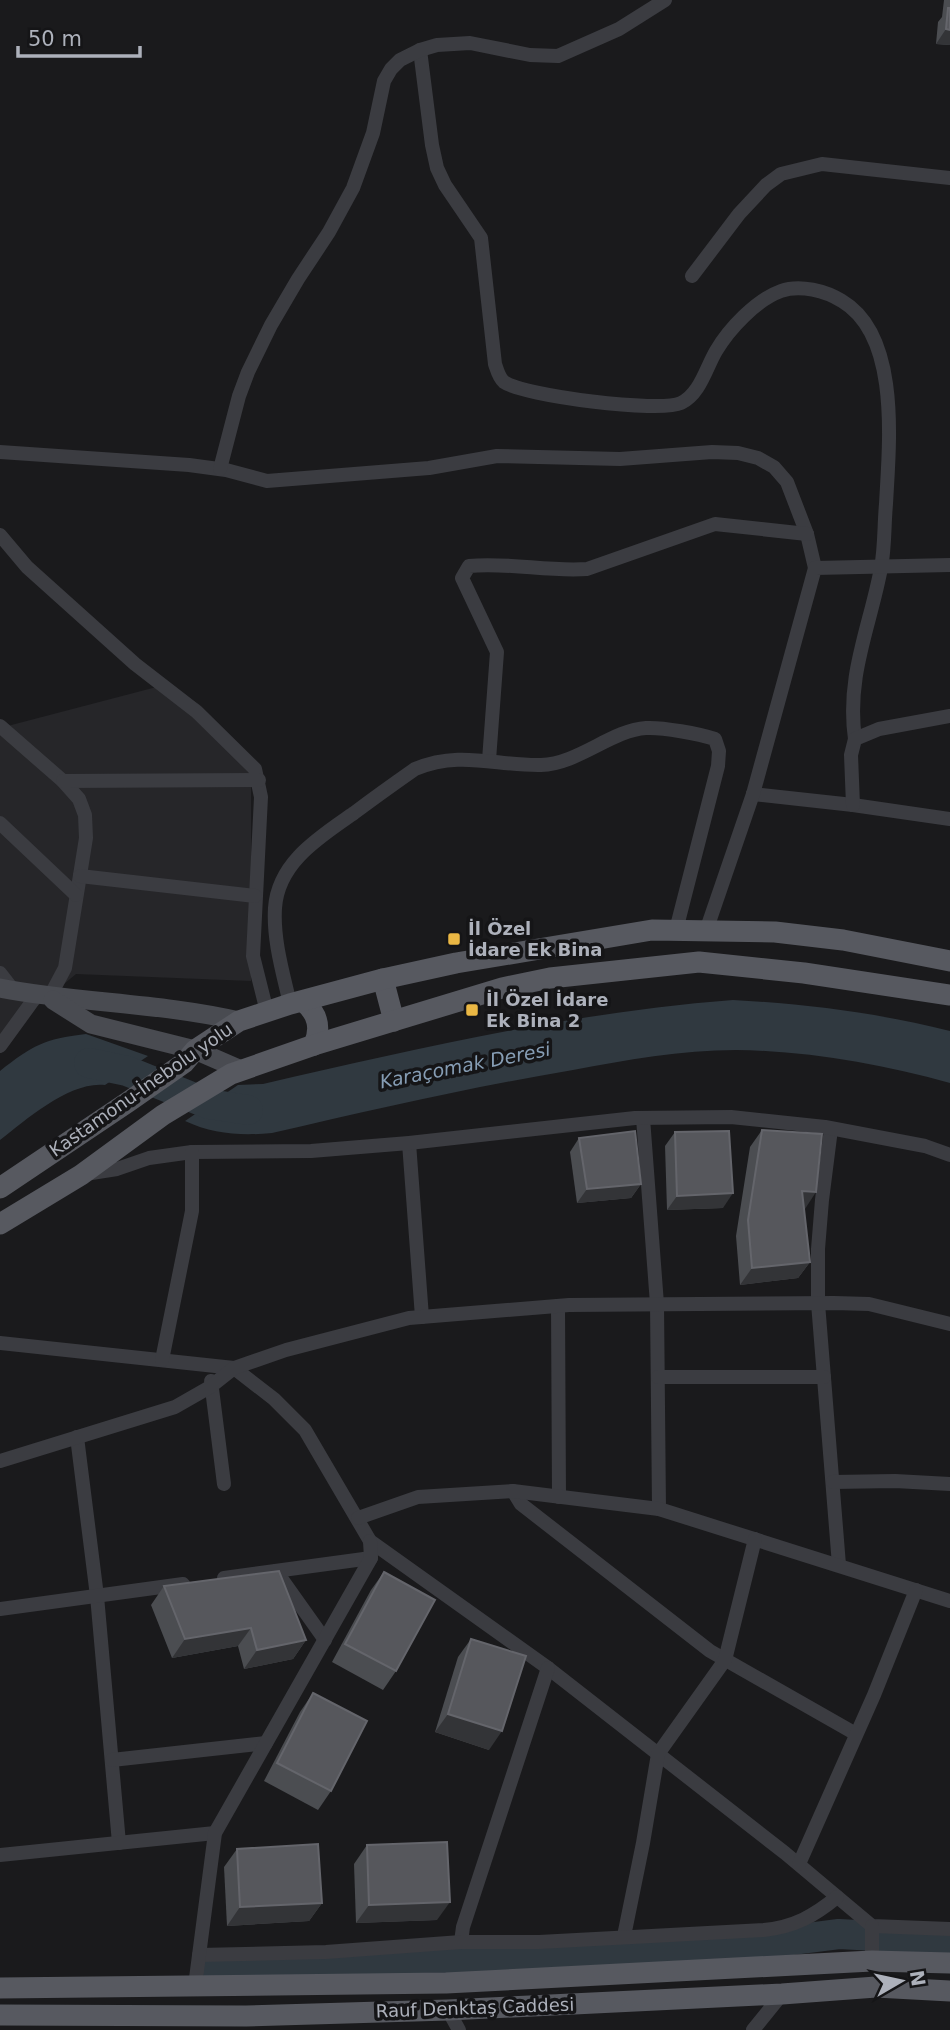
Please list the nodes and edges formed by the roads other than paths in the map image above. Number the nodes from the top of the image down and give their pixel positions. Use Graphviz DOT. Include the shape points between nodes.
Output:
graph roads {
  1 [pos="665,0"];
  2 [pos="420,50"];
  3 [pos="950,178"];
  4 [pos="692,276"];
  5 [pos="0,453"];
  6 [pos="220,469"];
  7 [pos="807,534"];
  8 [pos="0,535"];
  9 [pos="950,565"];
  10 [pos="882,566"];
  11 [pos="815,568"];
  12 [pos="950,716"];
  13 [pos="0,726"];
  14 [pos="855,739"];
  15 [pos="489,760"];
  16 [pos="259,780"];
  17 [pos="63,781"];
  18 [pos="752,794"];
  19 [pos="853,805"];
  20 [pos="950,819"];
  21 [pos="0,823"];
  22 [pos="80,876"];
  23 [pos="76,895"];
  24 [pos="255,896"];
  25 [pos="676,930"];
  26 [pos="706,931"];
  27 [pos="950,961"];
  28 [pos="0,973"];
  29 [pos="383,979"];
  30 [pos="7,990"];
  31 [pos="950,995"];
  32 [pos="43,996"];
  33 [pos="297,1003"];
  34 [pos="267,1012"];
  35 [pos="239,1021"];
  36 [pos="394,1021"];
  37 [pos="7,1026"];
  38 [pos="314,1045"];
  39 [pos="0,1046"];
  40 [pos="190,1056"];
  41 [pos="241,1069"];
  42 [pos="643,1118"];
  43 [pos="831,1129"];
  44 [pos="410,1143"];
  45 [pos="192,1152"];
  46 [pos="950,1155"];
  47 [pos="81,1175"];
  48 [pos="0,1188"];
  49 [pos="0,1224"];
  50 [pos="818,1303"];
  51 [pos="657,1304"];
  52 [pos="558,1306"];
  53 [pos="422,1317"];
  54 [pos="950,1324"];
  55 [pos="0,1343"];
  56 [pos="162,1360"];
  57 [pos="213,1366"];
  58 [pos="233,1368"];
  59 [pos="658,1377"];
  60 [pos="824,1377"];
  61 [pos="210,1387"];
  62 [pos="77,1437"];
  63 [pos="0,1461"];
  64 [pos="833,1482"];
  65 [pos="224,1484"];
  66 [pos="950,1484"];
  67 [pos="513,1491"];
  68 [pos="559,1497"];
  69 [pos="659,1509"];
  70 [pos="358,1518"];
  71 [pos="755,1539"];
  72 [pos="370,1541"];
  73 [pos="371,1558"];
  74 [pos="839,1565"];
  75 [pos="276,1571"];
  76 [pos="916,1590"];
  77 [pos="97,1596"];
  78 [pos="950,1601"];
  79 [pos="0,1609"];
  80 [pos="325,1640"];
  81 [pos="725,1660"];
  82 [pos="548,1668"];
  83 [pos="856,1734"];
  84 [pos="267,1743"];
  85 [pos="658,1754"];
  86 [pos="112,1760"];
  87 [pos="215,1833"];
  88 [pos="119,1843"];
  89 [pos="0,1855"];
  90 [pos="799,1864"];
  91 [pos="837,1896"];
  92 [pos="872,1926"];
  93 [pos="950,1929"];
  94 [pos="624,1936"];
  95 [pos="461,1942"];
  96 [pos="199,1955"];
  97 [pos="872,1961"];
  98 [pos="950,1964"];
  99 [pos="195,1986"];
  100 [pos="0,1988"];
  101 [pos="950,1991"];
  102 [pos="782,1994"];
  103 [pos="448,2010"];
  104 [pos="0,2015"];
  105 [pos="245,2023"];
  106 [pos="459,2030"];
  107 [pos="753,2030"];
  1 -- 2 [label="street" via="619,29 558,56 470,43"];
  2 -- 6 [label="street" via="400,60 384,81 373,133 353,188 248,372"];
  2 -- 10 [label="street" via="437,168 481,238 495,364 504,382 576,400 672,406 691,397 737,322 781,291 807,288 842,301 858,313 870,332 879,350 886,389 890,437"];
  3 -- 4 [label="street" via="822,164 781,174 739,214"];
  5 -- 6 [label="street"];
  6 -- 7 [label="street" via="267,481 429,468 497,457 620,459 738,453 774,467 787,482"];
  7 -- 11 [label="street"];
  7 -- 15 [label="street" via="715,524 587,569 469,566 462,578 497,652"];
  8 -- 16 [label="street" via="27,567 248,760"];
  9 -- 10 [label="street"];
  10 -- 11 [label="street"];
  10 -- 14 [label="street" via="855,669"];
  11 -- 18 [label="street"];
  12 -- 14 [label="street" via="879,729"];
  13 -- 17 [label="street"];
  14 -- 19 [label="street" via="851,755"];
  15 -- 25 [label="street" via="542,765 566,761 646,727 715,739 718,766"];
  15 -- 33 [label="street" via="430,762 415,769 312,843 289,869 280,885 275,927"];
  16 -- 17 [label="street"];
  16 -- 24 [label="street"];
  17 -- 22 [label="street" via="79,799 85,815"];
  18 -- 19 [label="street"];
  18 -- 26 [label="street"];
  19 -- 20 [label="street"];
  21 -- 23 [label="street"];
  22 -- 23 [label="street"];
  22 -- 24 [label="street"];
  23 -- 32 [label="street" via="65,968"];
  24 -- 34 [label="street" via="253,956"];
  25 -- 26 [label="main road, Kastamonu-İnebolu yolu"];
  25 -- 29 [label="main road, Kastamonu-İnebolu yolu" via="639,932"];
  26 -- 27 [label="main road, Kastamonu-İnebolu yolu" via="844,940"];
  28 -- 30 [label="street"];
  29 -- 33 [label="main road, Kastamonu-İnebolu yolu"];
  29 -- 36 [label="main road"];
  30 -- 32 [label="main road"];
  31 -- 36 [label="main road" via="699,962 550,978"];
  32 -- 35 [label="main road"];
  32 -- 37 [label="street"];
  32 -- 40 [label="main road" via="91,1024"];
  33 -- 34 [label="main road, Kastamonu-İnebolu yolu"];
  33 -- 38 [label="main road" via="313,1009 318,1035"];
  34 -- 35 [label="main road, Kastamonu-İnebolu yolu"];
  35 -- 40 [label="main road, Kastamonu-İnebolu yolu"];
  36 -- 38 [label="main road"];
  37 -- 39 [label="street"];
  38 -- 41 [label="main road"];
  40 -- 41 [label="main road"];
  40 -- 48 [label="main road, Kastamonu-İnebolu yolu"];
  41 -- 47 [label="main road" via="163,1115"];
  42 -- 43 [label="street" via="731,1117"];
  42 -- 44 [label="street"];
  42 -- 51 [label="street"];
  43 -- 46 [label="street"];
  43 -- 50 [label="street" via="821,1200"];
  44 -- 45 [label="street" via="311,1151"];
  44 -- 53 [label="street"];
  45 -- 47 [label="street"];
  45 -- 56 [label="street" via="192,1211"];
  47 -- 49 [label="main road"];
  50 -- 51 [label="street"];
  50 -- 54 [label="street" via="869,1304"];
  50 -- 60 [label="street"];
  51 -- 52 [label="street"];
  51 -- 59 [label="street"];
  52 -- 53 [label="street"];
  52 -- 68 [label="street"];
  53 -- 58 [label="street" via="335,1336"];
  55 -- 56 [label="street"];
  56 -- 57 [label="street"];
  57 -- 58 [label="street"];
  57 -- 61 [label="street"];
  58 -- 61 [label="street"];
  58 -- 70 [label="street" via="305,1430"];
  59 -- 60 [label="street"];
  59 -- 69 [label="street"];
  60 -- 64 [label="street"];
  61 -- 62 [label="street" via="175,1407"];
  61 -- 65 [label="street"];
  62 -- 63 [label="street"];
  62 -- 77 [label="street"];
  64 -- 66 [label="street"];
  64 -- 74 [label="street"];
  67 -- 68 [label="street"];
  67 -- 70 [label="street" via="418,1497"];
  67 -- 81 [label="street" via="521,1504"];
  68 -- 69 [label="street"];
  69 -- 71 [label="street"];
  70 -- 72 [label="street"];
  71 -- 74 [label="street"];
  71 -- 81 [label="street"];
  72 -- 73 [label="street"];
  72 -- 82 [label="street"];
  73 -- 75 [label="street"];
  73 -- 80 [label="street"];
  74 -- 76 [label="street"];
  75 -- 77 [label="street"];
  75 -- 80 [label="street"];
  76 -- 78 [label="street"];
  76 -- 83 [label="street"];
  77 -- 79 [label="street"];
  77 -- 86 [label="street"];
  80 -- 84 [label="street"];
  81 -- 83 [label="street"];
  81 -- 85 [label="street"];
  82 -- 85 [label="street"];
  82 -- 95 [label="street"];
  83 -- 90 [label="street"];
  84 -- 86 [label="street"];
  84 -- 87 [label="street"];
  85 -- 90 [label="street"];
  85 -- 94 [label="street"];
  86 -- 88 [label="street"];
  87 -- 88 [label="street"];
  87 -- 96 [label="street"];
  88 -- 89 [label="street"];
  90 -- 91 [label="street"];
  91 -- 92 [label="street"];
  91 -- 94 [label="street" via="807,1919 779,1929"];
  92 -- 93 [label="street"];
  92 -- 97 [label="street"];
  94 -- 95 [label="street"];
  95 -- 96 [label="street"];
  96 -- 99 [label="street"];
  97 -- 98 [label="main road, Rauf Denktaş Caddesi"];
  97 -- 99 [label="main road, Rauf Denktaş Caddesi" via="446,1983"];
  99 -- 100 [label="main road, Rauf Denktaş Caddesi"];
  101 -- 102 [label="main road, Rauf Denktaş Caddesi" via="876,1987"];
  102 -- 103 [label="main road, Rauf Denktaş Caddesi"];
  102 -- 107 [label="street"];
  103 -- 105 [label="main road, Rauf Denktaş Caddesi"];
  103 -- 106 [label="street"];
  104 -- 105 [label="main road, Rauf Denktaş Caddesi"];
}
